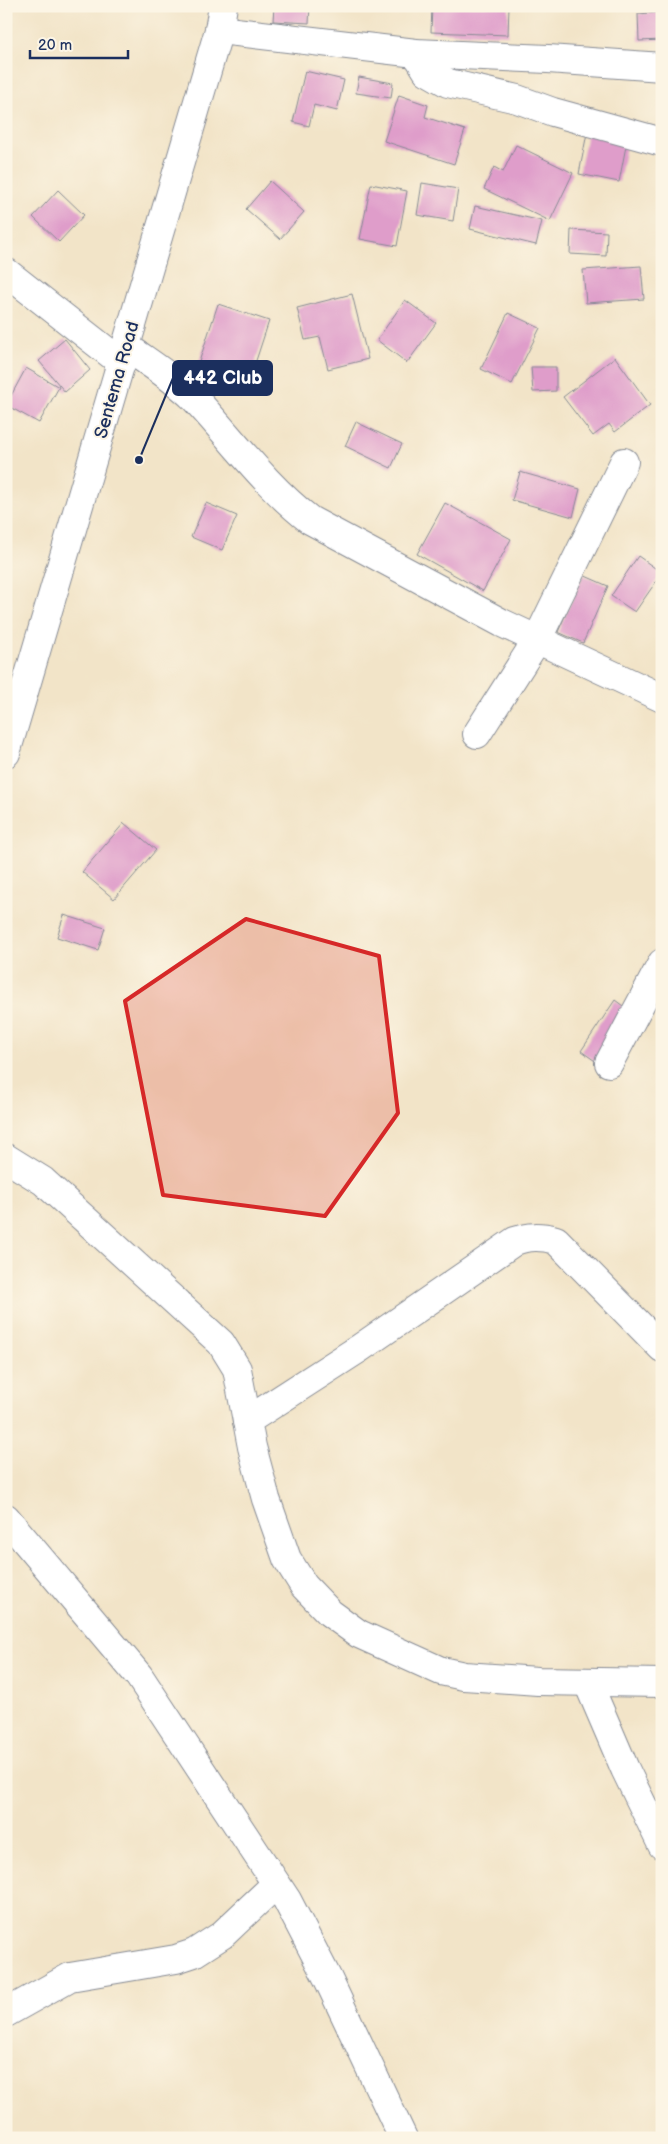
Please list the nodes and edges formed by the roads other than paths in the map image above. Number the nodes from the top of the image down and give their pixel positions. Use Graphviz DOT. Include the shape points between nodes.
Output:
graph roads {
  1 [pos="221,18"];
  2 [pos="416,53"];
  3 [pos="662,67"];
  4 [pos="662,142"];
  5 [pos="6,272"];
  6 [pos="125,355"];
  7 [pos="624,462"];
  8 [pos="537,640"];
  9 [pos="662,698"];
  10 [pos="478,734"];
  11 [pos="6,753"];
  12 [pos="662,963"];
  13 [pos="609,1062"];
  14 [pos="6,1158"];
  15 [pos="662,1348"];
  16 [pos="247,1421"];
  17 [pos="6,1518"];
  18 [pos="588,1683"];
  19 [pos="662,1683"];
  20 [pos="662,1845"];
  21 [pos="276,1884"];
  22 [pos="6,2013"];
  23 [pos="403,2138"];
  1 -- 2 [label="street"];
  1 -- 6 [label="street, Sentema Road"];
  2 -- 3 [label="street" via="548,58"];
  2 -- 4 [label="street" via="427,71 448,83 517,99"];
  5 -- 6 [label="street"];
  6 -- 8 [label="street" via="192,397 290,504 310,520"];
  6 -- 11 [label="street, Sentema Road"];
  7 -- 8 [label="street"];
  8 -- 9 [label="street"];
  8 -- 10 [label="street"];
  12 -- 13 [label="street"];
  14 -- 16 [label="street" via="43,1181 221,1343 237,1369"];
  15 -- 16 [label="street" via="556,1240 529,1237 515,1241"];
  16 -- 18 [label="street" via="266,1499 286,1559 304,1586 330,1614 359,1634 441,1671 464,1676"];
  17 -- 21 [label="street" via="143,1681"];
  18 -- 19 [label="street"];
  18 -- 20 [label="street"];
  21 -- 22 [label="street" via="222,1935 194,1953 176,1959 81,1973 59,1981"];
  21 -- 23 [label="street" via="328,1979"];
}
